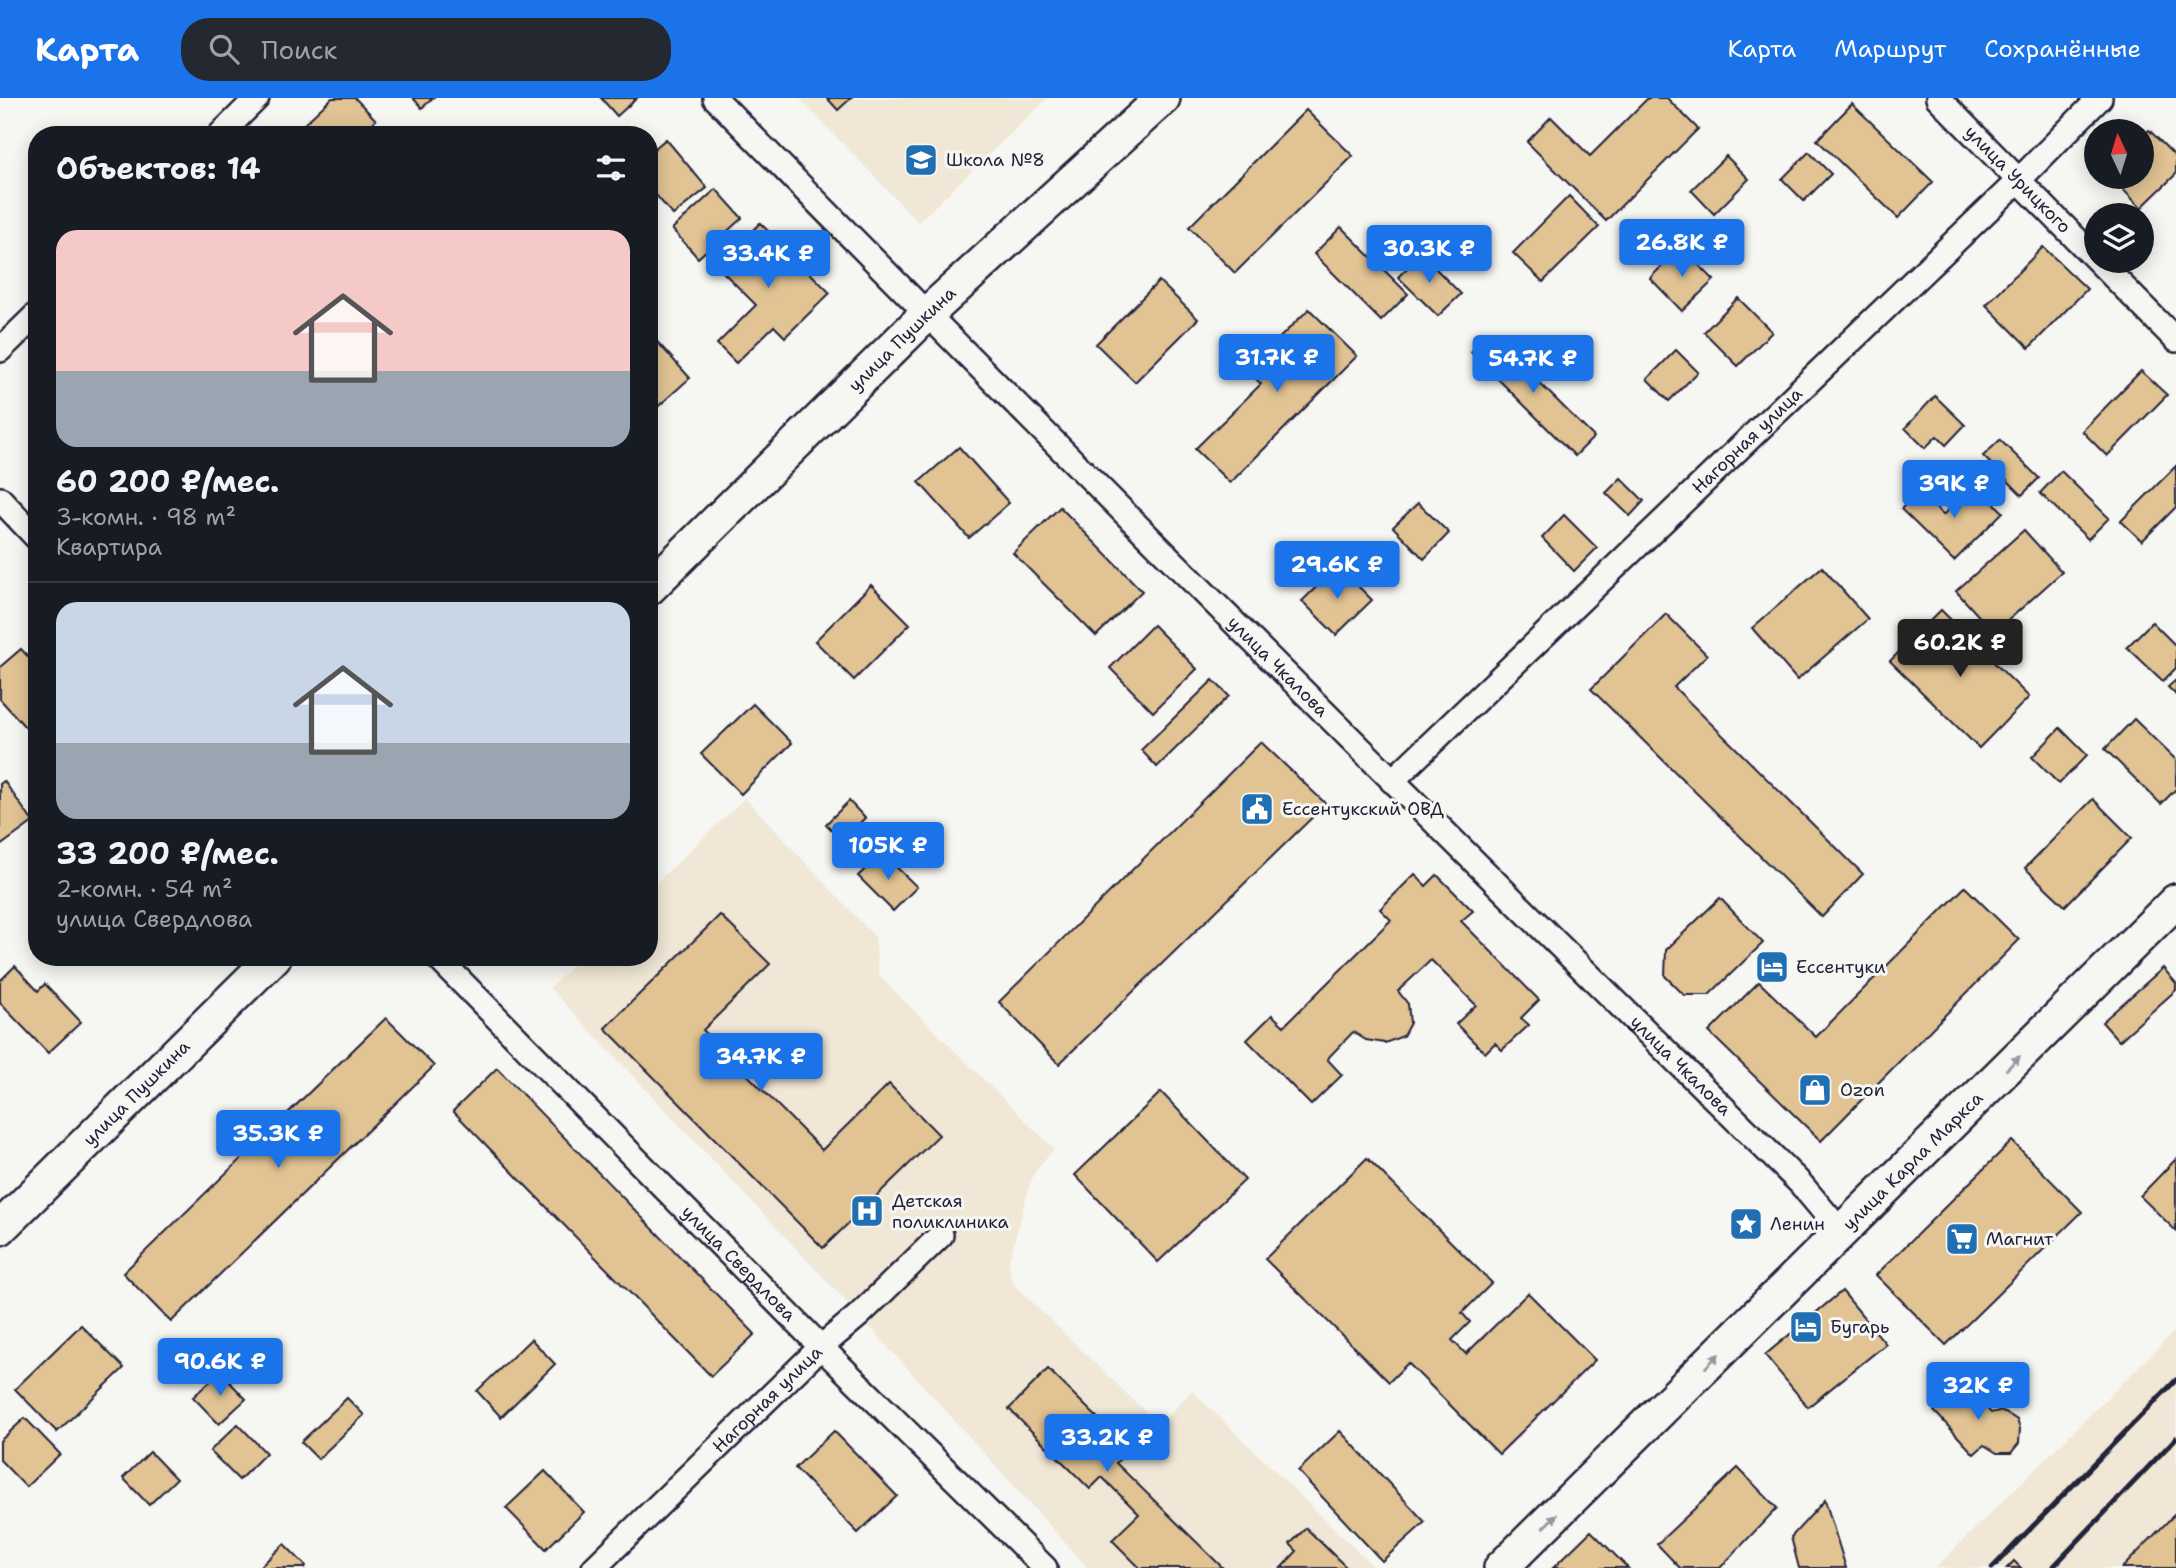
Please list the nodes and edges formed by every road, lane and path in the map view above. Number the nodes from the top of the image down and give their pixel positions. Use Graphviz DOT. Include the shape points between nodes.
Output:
graph roads {
  1 [pos="257,98"];
  2 [pos="715,98"];
  3 [pos="1163,98"];
  4 [pos="1938,98"];
  5 [pos="2100,98"];
  6 [pos="229,126"];
  7 [pos="2019,180"];
  8 [pos="2084,247"];
  9 [pos="2110,273"];
  10 [pos="927,314"];
  11 [pos="28,323"];
  12 [pos="2176,340"];
  13 [pos="0,350"];
  14 [pos="0,499"];
  15 [pos="28,528"];
  16 [pos="658,578"];
  17 [pos="1392,781"];
  18 [pos="2176,901"];
  19 [pos="265,966"];
  20 [pos="446,966"];
  21 [pos="0,1228"];
  22 [pos="1842,1233"];
  23 [pos="941,1235"];
  24 [pos="821,1347"];
  25 [pos="594,1568"];
  26 [pos="1045,1568"];
  27 [pos="1501,1568"];
  1 -- 6 [label="street"];
  2 -- 10 [label="street, улица Чкалова"];
  3 -- 10 [label="street, улица Пушкина"];
  4 -- 7 [label="street, улица Урицкого"];
  5 -- 7 [label="street, Нагорная улица"];
  7 -- 8 [label="street, улица Урицкого"];
  7 -- 17 [label="street, Нагорная улица"];
  9 -- 12 [label="street, улица Урицкого"];
  10 -- 16 [label="street, улица Пушкина"];
  10 -- 17 [label="street, улица Чкалова"];
  11 -- 13 [label="street"];
  14 -- 15 [label="street"];
  17 -- 22 [label="street, улица Чкалова" via="1800,1183"];
  22 -- 18 [label="street, улица Карла Маркса, one-way"];
  19 -- 21 [label="street, улица Пушкина"];
  20 -- 24 [label="street, улица Свердлова"];
  27 -- 22 [label="street, улица Карла Маркса, one-way"];
  23 -- 24 [label="street, Нагорная улица"];
  24 -- 25 [label="street, Нагорная улица"];
  24 -- 26 [label="street, улица Свердлова"];
}
